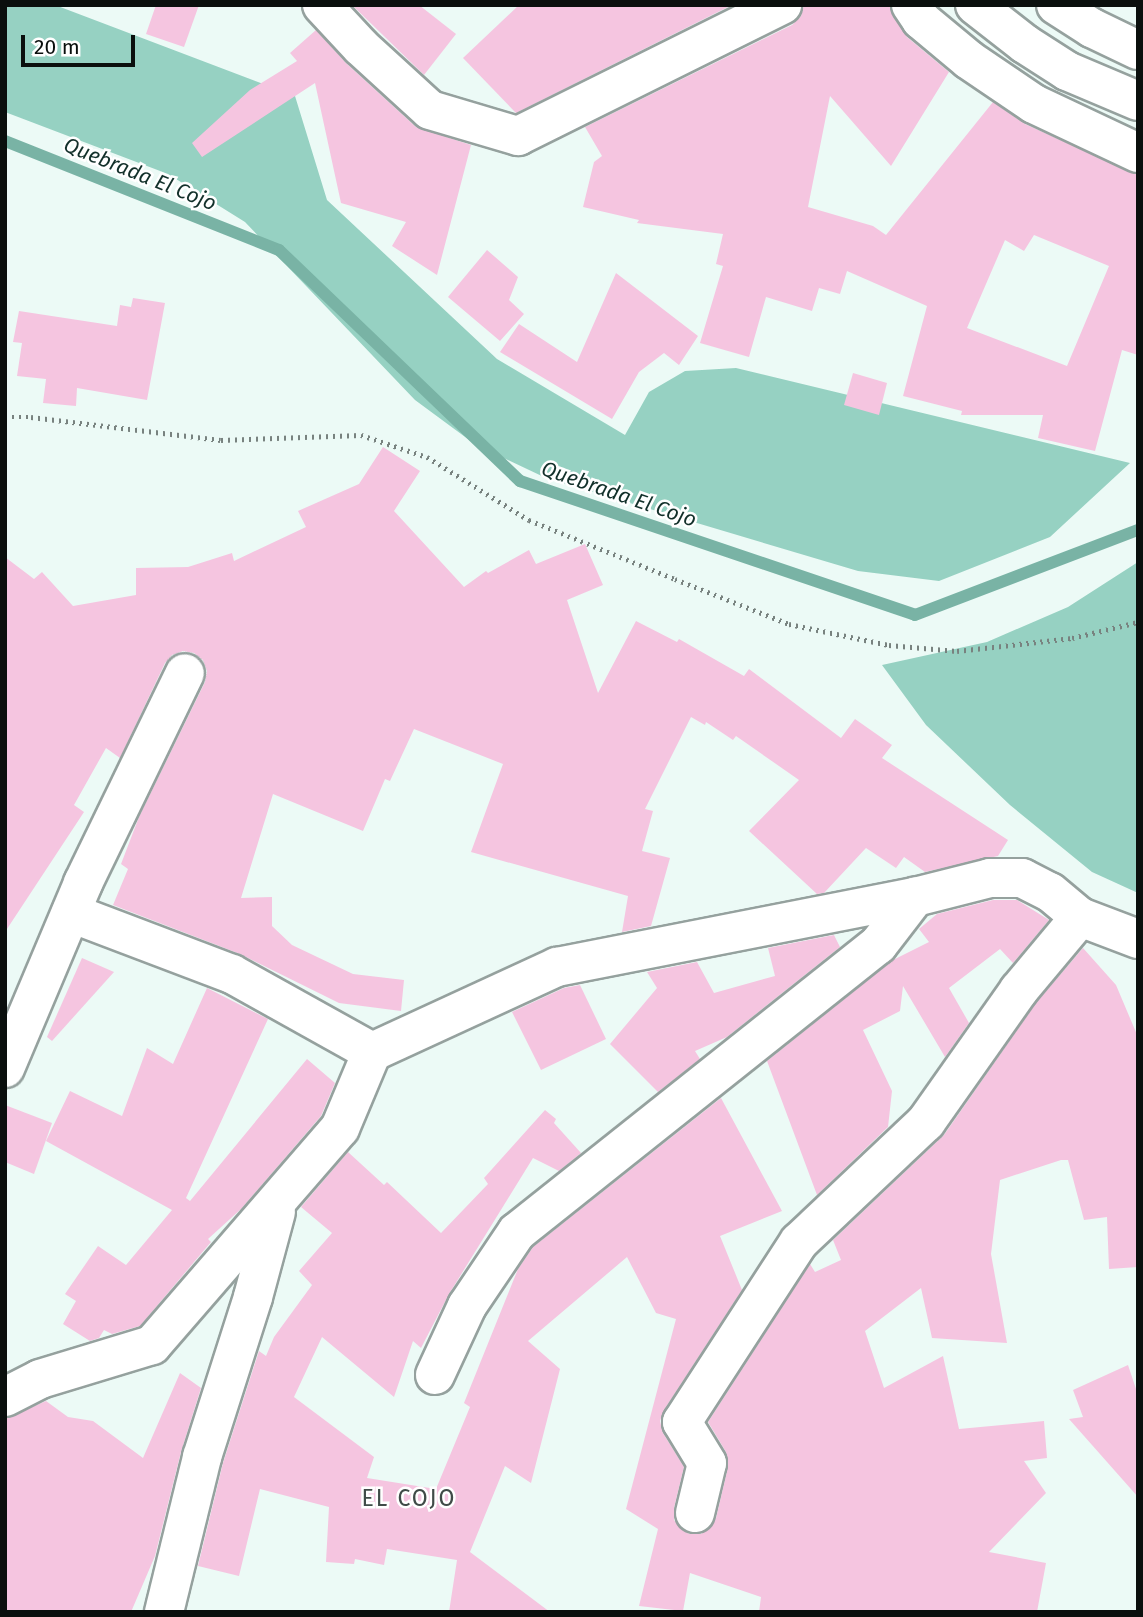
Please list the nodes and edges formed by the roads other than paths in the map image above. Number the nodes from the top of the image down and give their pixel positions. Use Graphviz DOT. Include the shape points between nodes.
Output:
graph roads {
  1 [pos="322,5"];
  2 [pos="782,5"];
  3 [pos="911,5"];
  4 [pos="975,5"];
  5 [pos="1056,5"];
  6 [pos="1138,50"];
  7 [pos="1138,101"];
  8 [pos="1138,153"];
  9 [pos="186,674"];
  10 [pos="915,897"];
  11 [pos="71,913"];
  12 [pos="1080,917"];
  13 [pos="1138,939"];
  14 [pos="10,1048"];
  15 [pos="372,1052"];
  16 [pos="278,1203"];
  17 [pos="435,1375"];
  18 [pos="5,1397"];
  19 [pos="695,1513"];
  20 [pos="164,1612"];
  1 -- 2 [label="street" via="430,110 518,136"];
  3 -- 8 [label="street" via="921,20 969,60 1034,104"];
  4 -- 7 [label="street" via="1067,71"];
  5 -- 6 [label="street"];
  9 -- 11 [label="street"];
  10 -- 12 [label="street" via="990,878 1022,878 1050,892"];
  10 -- 15 [label="street" via="557,967"];
  10 -- 17 [label="street" via="878,945 517,1232 467,1306"];
  11 -- 14 [label="street"];
  11 -- 15 [label="street" via="232,974"];
  12 -- 13 [label="street"];
  12 -- 19 [label="street" via="1019,990 926,1122 799,1242 682,1422 707,1463"];
  15 -- 16 [label="street" via="340,1128"];
  16 -- 18 [label="street" via="152,1345 40,1379"];
  16 -- 20 [label="street" via="202,1457"];
}
